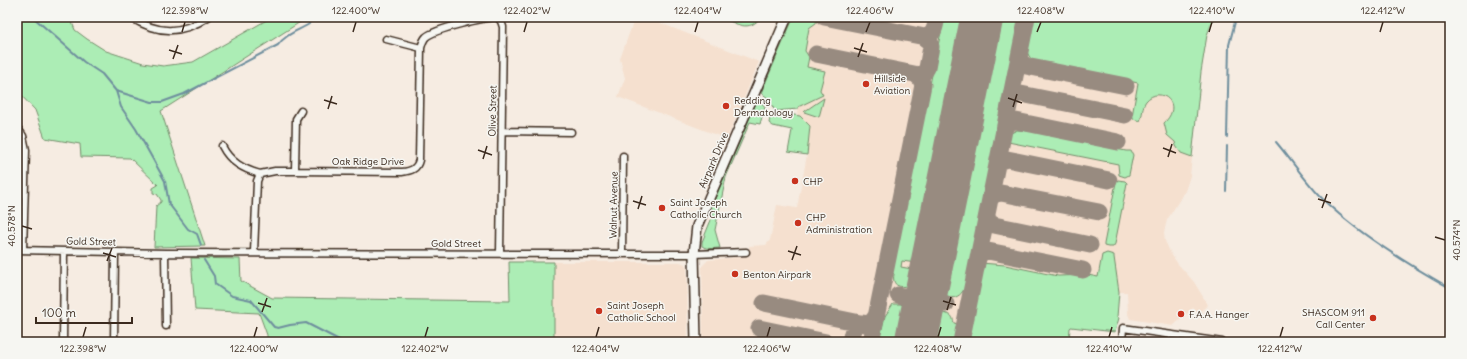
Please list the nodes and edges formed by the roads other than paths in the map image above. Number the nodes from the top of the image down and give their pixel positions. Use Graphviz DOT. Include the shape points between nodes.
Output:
graph roads {
  1 [pos="130,17"];
  2 [pos="208,17"];
  3 [pos="786,17"];
  4 [pos="386,39"];
  5 [pos="420,48"];
  6 [pos="302,111"];
  7 [pos="17,127"];
  8 [pos="502,131"];
  9 [pos="571,132"];
  10 [pos="222,146"];
  11 [pos="623,156"];
  12 [pos="295,170"];
  13 [pos="260,174"];
  14 [pos="20,250"];
  15 [pos="64,251"];
  16 [pos="115,252"];
  17 [pos="254,252"];
  18 [pos="746,252"];
  19 [pos="165,253"];
  20 [pos="500,253"];
  21 [pos="622,254"];
  22 [pos="694,254"];
  23 [pos="166,326"];
  24 [pos="63,342"];
  25 [pos="114,342"];
  26 [pos="696,342"];
  27 [pos="1122,342"];
  28 [pos="1222,342"];
  1 -- 2 [label="street" via="149,27 171,31 190,27"];
  3 -- 22 [label="street, Airpark Drive" via="700,219"];
  4 -- 5 [label="street"];
  5 -- 8 [label="street, Olive Street" via="426,37 435,32 491,17 500,18 503,27"];
  5 -- 12 [label="street, Oak Ridge Drive" via="420,149 417,166 402,172"];
  6 -- 12 [label="street" via="296,119"];
  7 -- 14 [label="street" via="23,136 26,150"];
  8 -- 9 [label="street"];
  8 -- 20 [label="street, Olive Street"];
  10 -- 13 [label="street" via="230,158 239,165"];
  11 -- 21 [label="street, Walnut Avenue"];
  12 -- 13 [label="street, Oak Ridge Drive"];
  13 -- 17 [label="street" via="257,180"];
  14 -- 15 [label="street, Gold Street"];
  15 -- 16 [label="street, Gold Street"];
  15 -- 24 [label="street"];
  16 -- 19 [label="street, Gold Street"];
  16 -- 25 [label="street"];
  17 -- 19 [label="street, Gold Street"];
  17 -- 20 [label="street, Gold Street"];
  18 -- 22 [label="street, Gold Street"];
  19 -- 23 [label="street"];
  20 -- 21 [label="street, Gold Street"];
  21 -- 22 [label="street, Gold Street"];
  22 -- 26 [label="street, Airpark Drive"];
  27 -- 28 [label="street" via="1123,328"];
}
